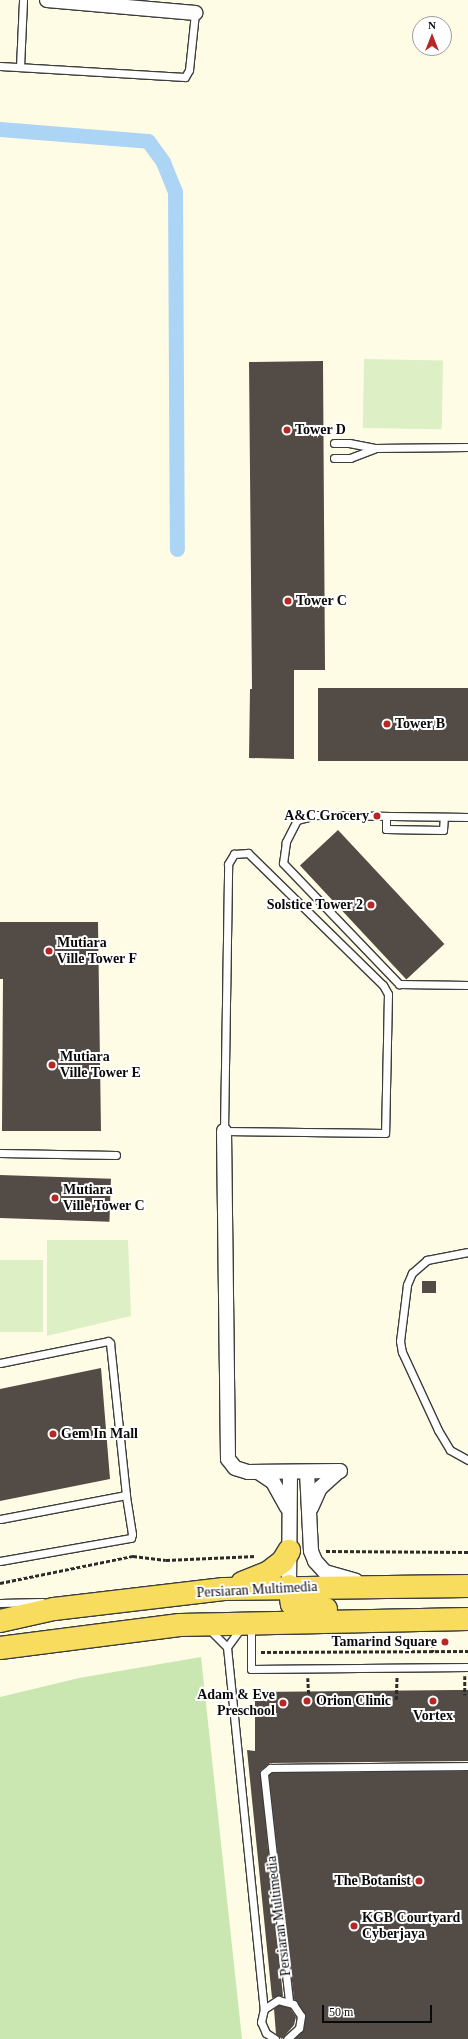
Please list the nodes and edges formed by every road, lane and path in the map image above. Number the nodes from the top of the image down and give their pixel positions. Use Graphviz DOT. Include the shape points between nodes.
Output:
graph roads {
  1 [pos="23,0"];
  2 [pos="47,0"];
  3 [pos="195,13"];
  4 [pos="0,66"];
  5 [pos="20,67"];
  6 [pos="334,443"];
  7 [pos="468,447"];
  8 [pos="374,448"];
  9 [pos="334,458"];
  10 [pos="386,817"];
  11 [pos="444,817"];
  12 [pos="468,817"];
  13 [pos="468,985"];
  14 [pos="224,1131"];
  15 [pos="0,1153"];
  16 [pos="116,1154"];
  17 [pos="468,1252"];
  18 [pos="0,1363"];
  19 [pos="468,1460"];
  20 [pos="258,1472"];
  21 [pos="290,1472"];
  22 [pos="307,1472"];
  23 [pos="126,1494"];
  24 [pos="289,1515"];
  25 [pos="0,1519"];
  26 [pos="309,1520"];
  27 [pos="289,1551"];
  28 [pos="311,1551"];
  29 [pos="468,1552"];
  30 [pos="257,1556"];
  31 [pos="0,1561"];
  32 [pos="0,1583"];
  33 [pos="289,1586"];
  34 [pos="382,1586"];
  35 [pos="468,1586"];
  36 [pos="224,1588"];
  37 [pos="0,1603"];
  38 [pos="84,1608"];
  39 [pos="468,1619"];
  40 [pos="389,1620"];
  41 [pos="0,1621"];
  42 [pos="248,1623"];
  43 [pos="202,1624"];
  44 [pos="433,1635"];
  45 [pos="227,1647"];
  46 [pos="0,1648"];
  47 [pos="468,1651"];
  48 [pos="251,1652"];
  49 [pos="433,1652"];
  50 [pos="466,1667"];
  51 [pos="308,1668"];
  52 [pos="397,1668"];
  53 [pos="309,1695"];
  54 [pos="465,1695"];
  55 [pos="396,1700"];
  56 [pos="468,1766"];
  57 [pos="289,2001"];
  58 [pos="264,2009"];
  59 [pos="266,2036"];
  60 [pos="289,2038"];
  61 [pos="275,2039"];
  1 -- 5 [label="lane"];
  2 -- 3 [label="street"];
  3 -- 5 [label="lane" via="189,70 185,77"];
  4 -- 5 [label="lane"];
  6 -- 8 [label="lane"];
  7 -- 8 [label="lane"];
  8 -- 9 [label="lane" via="350,458"];
  10 -- 11 [label="lane"];
  10 -- 11 [label="lane" via="386,829 443,830"];
  10 -- 13 [label="lane" via="316,815 297,820 286,842 283,863 399,984"];
  11 -- 12 [label="lane"];
  14 -- 14 [label="lane" via="228,864 234,854 248,853 382,985 388,994 387,1131"];
  14 -- 20 [label="street" via="226,1450 228,1459 235,1468"];
  15 -- 16 [label="lane"];
  17 -- 19 [label="lane" via="427,1260 412,1272 407,1285 400,1341 402,1352 438,1430 450,1450"];
  18 -- 23 [label="lane" via="108,1341 110,1343"];
  20 -- 21 [label="street"];
  20 -- 24 [label="street" via="279,1489"];
  21 -- 22 [label="street"];
  21 -- 24 [label="street"];
  22 -- 26 [label="street"];
  22 -- 26 [label="street" via="339,1471 320,1488 311,1506"];
  23 -- 25 [label="lane"];
  23 -- 31 [label="lane" via="132,1534 130,1538"];
  24 -- 27 [label="street"];
  26 -- 28 [label="street"];
  27 -- 33 [label="street"];
  27 -- 36 [label="main road" via="283,1561 269,1572"];
  28 -- 29 [label="path"];
  28 -- 34 [label="street" via="315,1561 325,1572"];
  30 -- 32 [label="path" via="166,1560 133,1556"];
  33 -- 34 [label="main road, Persiaran Multimedia"];
  33 -- 36 [label="main road, Persiaran Multimedia"];
  33 -- 40 [label="main road" via="292,1604 298,1608 356,1609 375,1613"];
  34 -- 35 [label="main road, Persiaran Multimedia"];
  36 -- 38 [label="main road, Persiaran Multimedia"];
  37 -- 38 [label="lane" via="57,1601"];
  38 -- 41 [label="main road, Persiaran Multimedia" via="54,1609"];
  39 -- 40 [label="main road"];
  40 -- 42 [label="main road"];
  42 -- 43 [label="main road"];
  42 -- 45 [label="lane"];
  42 -- 48 [label="lane"];
  43 -- 45 [label="lane"];
  43 -- 46 [label="main road" via="134,1629"];
  44 -- 49 [label="path"];
  45 -- 58 [label="lane"];
  47 -- 49 [label="path"];
  48 -- 49 [label="path"];
  48 -- 51 [label="lane" via="251,1669"];
  50 -- 52 [label="lane"];
  50 -- 54 [label="path"];
  51 -- 52 [label="lane"];
  51 -- 53 [label="path"];
  52 -- 55 [label="path"];
  56 -- 57 [label="lane, Persiaran Multimedia" via="270,1768 264,1773"];
  57 -- 58 [label="lane" via="272,2002"];
  57 -- 60 [label="lane" via="297,2007 301,2016 299,2028"];
  58 -- 59 [label="lane" via="261,2022"];
  59 -- 61 [label="lane"];
}
